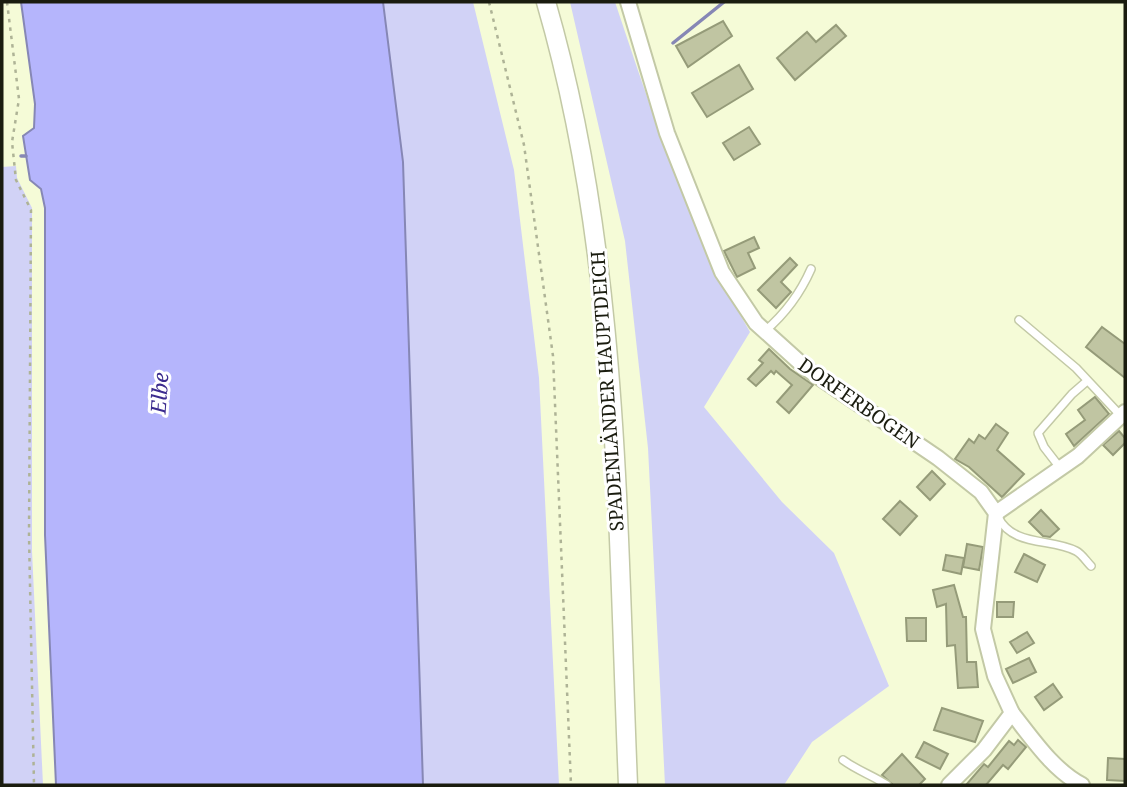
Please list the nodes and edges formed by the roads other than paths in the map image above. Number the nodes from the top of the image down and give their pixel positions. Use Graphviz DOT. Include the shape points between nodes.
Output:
graph roads {
  1 [pos="546,2"];
  2 [pos="628,2"];
  3 [pos="811,269"];
  4 [pos="1019,320"];
  5 [pos="765,331"];
  6 [pos="1087,382"];
  7 [pos="1123,415"];
  8 [pos="1061,469"];
  9 [pos="996,513"];
  10 [pos="1091,566"];
  11 [pos="1012,713"];
  12 [pos="844,760"];
  13 [pos="628,785"];
  14 [pos="887,785"];
  15 [pos="949,785"];
  16 [pos="1082,785"];
  1 -- 13 [label="street, SPADENLÄNDER HAUPTDEICH" via="582,150 598,249 614,459"];
  2 -- 5 [label="street, DORFERBOGEN" via="667,133 717,259"];
  3 -- 5 [label="lane" via="783,316"];
  4 -- 6 [label="lane"];
  5 -- 9 [label="street, DORFERBOGEN" via="807,369 939,458 981,492"];
  6 -- 7 [label="lane"];
  6 -- 8 [label="lane" via="1038,433"];
  7 -- 8 [label="street"];
  8 -- 9 [label="street"];
  9 -- 10 [label="lane" via="1001,524 1030,542 1066,547"];
  9 -- 11 [label="street" via="983,629 995,676"];
  11 -- 15 [label="street"];
  11 -- 16 [label="street" via="1045,754"];
  12 -- 14 [label="lane"];
}
